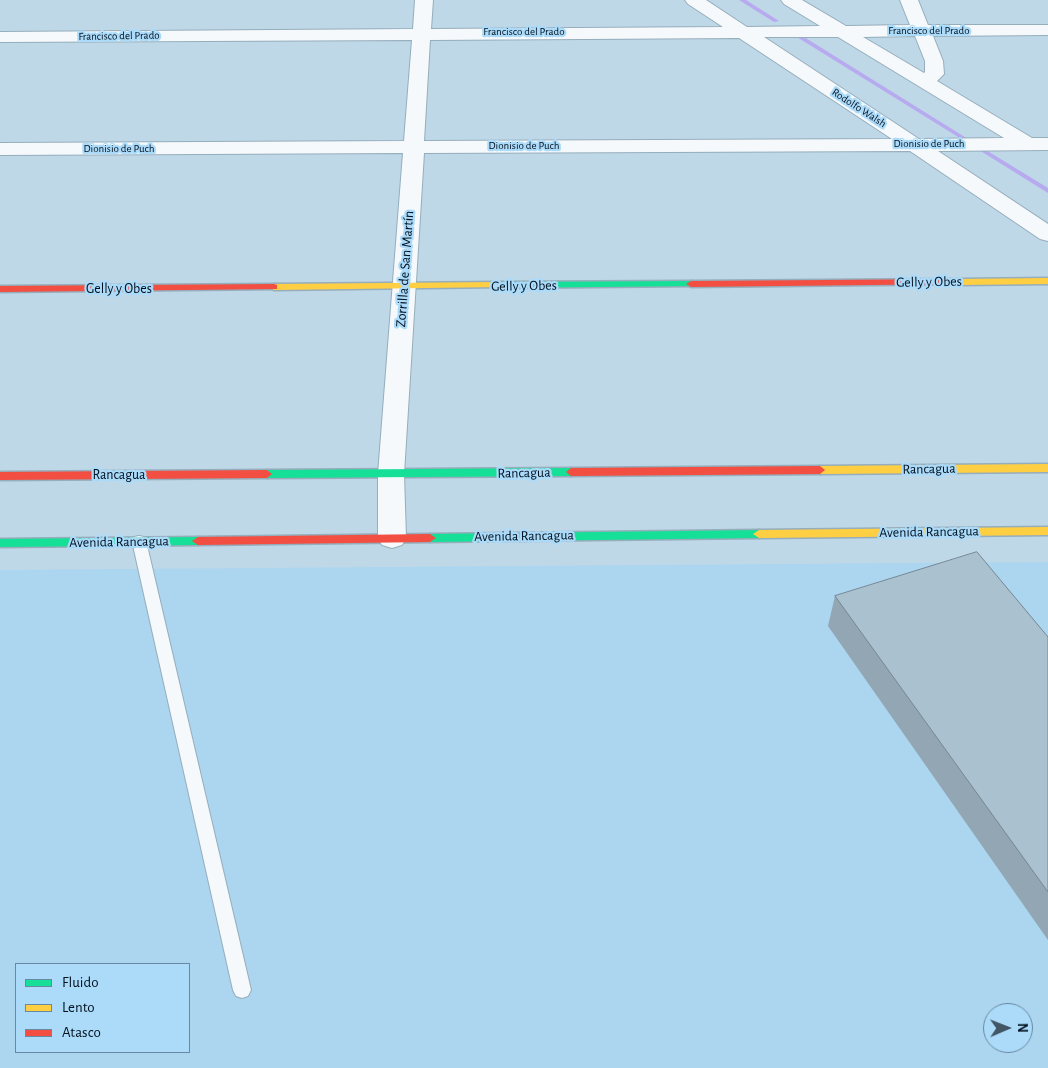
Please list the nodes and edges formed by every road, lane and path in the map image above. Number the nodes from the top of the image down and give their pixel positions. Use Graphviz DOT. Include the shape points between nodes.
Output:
graph roads {
  1 [pos="424,0"];
  2 [pos="694,0"];
  3 [pos="790,0"];
  4 [pos="909,0"];
  5 [pos="1048,30"];
  6 [pos="742,31"];
  7 [pos="840,31"];
  8 [pos="922,31"];
  9 [pos="422,33"];
  10 [pos="0,37"];
  11 [pos="924,82"];
  12 [pos="914,144"];
  13 [pos="1026,144"];
  14 [pos="1048,144"];
  15 [pos="414,147"];
  16 [pos="0,150"];
  17 [pos="1048,157"];
  18 [pos="1048,234"];
  19 [pos="1048,281"];
  20 [pos="404,287"];
  21 [pos="0,289"];
  22 [pos="1048,468"];
  23 [pos="390,474"];
  24 [pos="0,476"];
  25 [pos="1048,531"];
  26 [pos="392,538"];
  27 [pos="139,541"];
  28 [pos="0,543"];
  29 [pos="242,990"];
  1 -- 9 [label="street, Zorrilla de San Martín"];
  2 -- 6 [label="street, Rodolfo Walsh"];
  3 -- 7 [label="street"];
  4 -- 8 [label="street"];
  5 -- 8 [label="street, Francisco del Prado"];
  6 -- 7 [label="street, Francisco del Prado"];
  6 -- 9 [label="street, Francisco del Prado"];
  6 -- 12 [label="street, Rodolfo Walsh"];
  7 -- 8 [label="street, Francisco del Prado"];
  7 -- 11 [label="street"];
  8 -- 11 [label="street" via="934,61 935,74"];
  9 -- 10 [label="street, Francisco del Prado"];
  9 -- 15 [label="street, Zorrilla de San Martín"];
  11 -- 13 [label="street"];
  12 -- 13 [label="street, Dionisio de Puch"];
  12 -- 15 [label="street, Dionisio de Puch"];
  12 -- 18 [label="street, Rodolfo Walsh"];
  13 -- 14 [label="street, Dionisio de Puch"];
  13 -- 17 [label="street"];
  15 -- 16 [label="street, Dionisio de Puch"];
  15 -- 20 [label="street, Zorrilla de San Martín"];
  19 -- 20 [label="street, Gelly y Obes"];
  20 -- 21 [label="street, Gelly y Obes"];
  20 -- 23 [label="street, Zorrilla de San Martín"];
  22 -- 23 [label="street, Rancagua"];
  23 -- 24 [label="street, Rancagua"];
  23 -- 26 [label="street, Zorrilla de San Martín"];
  25 -- 26 [label="street, Avenida Rancagua"];
  26 -- 27 [label="street, Avenida Rancagua"];
  27 -- 28 [label="street, Avenida Rancagua"];
  27 -- 29 [label="lane"];
}
